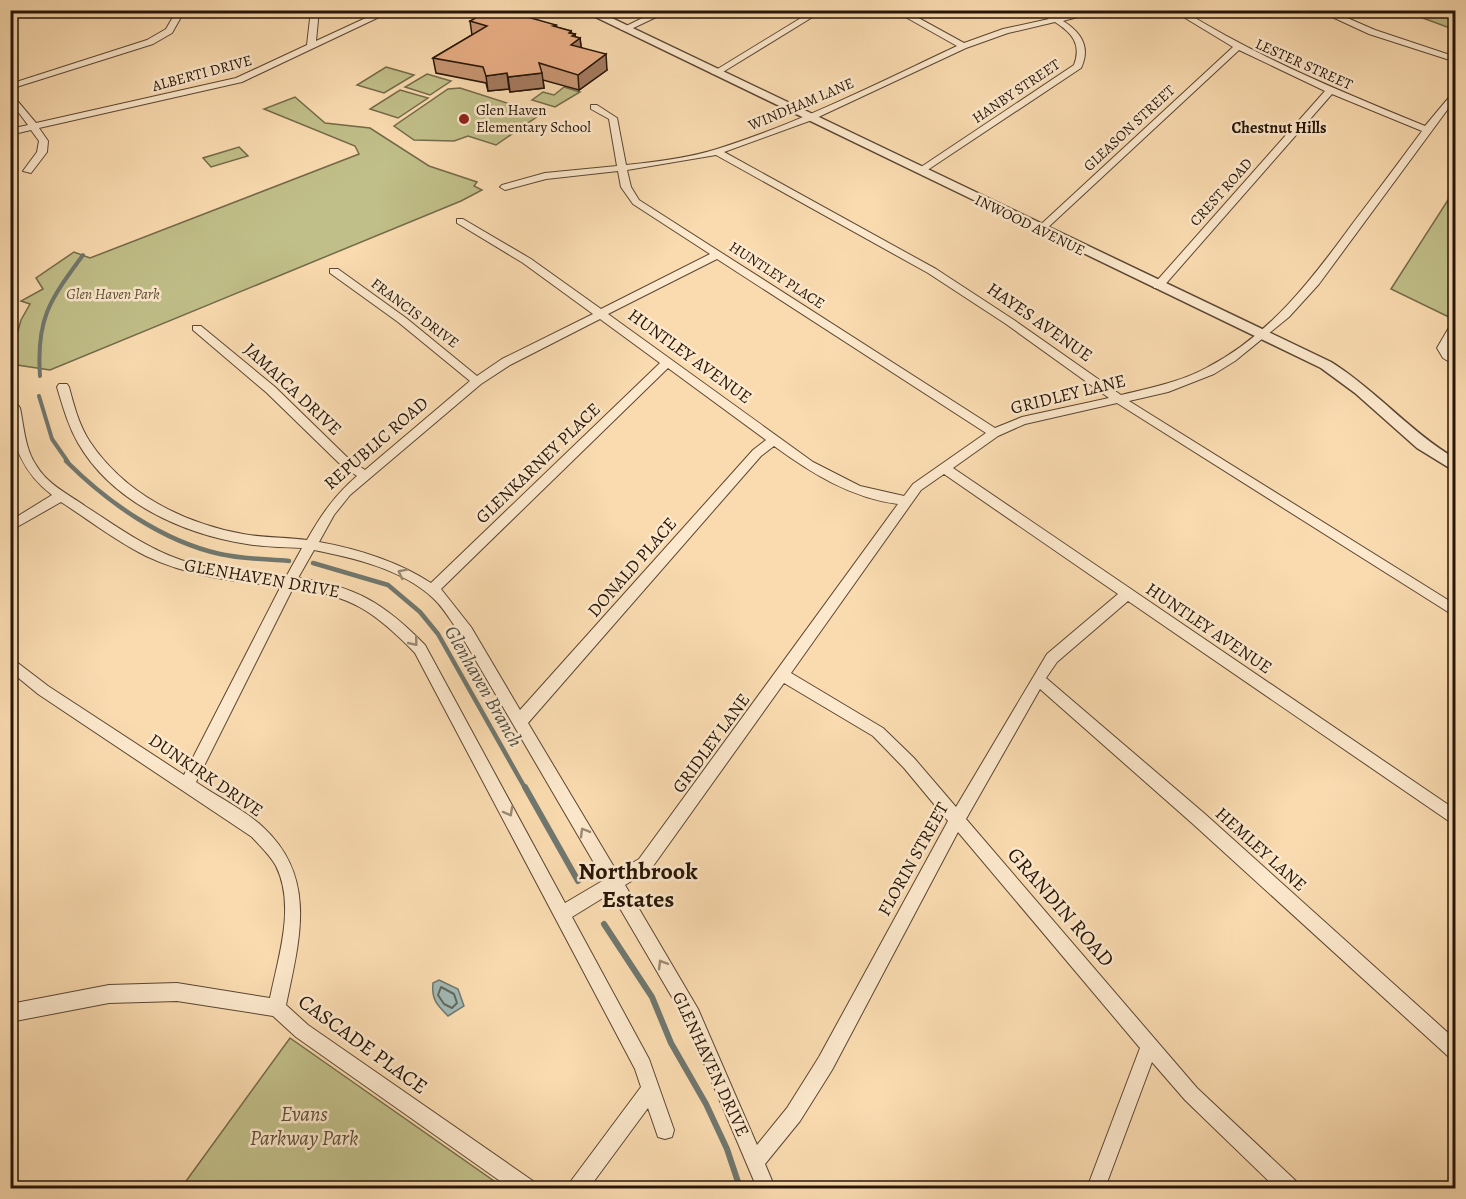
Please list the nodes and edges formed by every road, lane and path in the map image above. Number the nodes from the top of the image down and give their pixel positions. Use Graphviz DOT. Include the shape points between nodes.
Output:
graph roads {
  1 [pos="181,10"];
  2 [pos="315,10"];
  3 [pos="390,10"];
  4 [pos="586,10"];
  5 [pos="667,10"];
  6 [pos="820,10"];
  7 [pos="897,10"];
  8 [pos="1038,10"];
  9 [pos="1099,10"];
  10 [pos="1176,10"];
  11 [pos="1322,10"];
  12 [pos="1055,20"];
  13 [pos="624,29"];
  14 [pos="963,46"];
  15 [pos="311,47"];
  16 [pos="1237,48"];
  17 [pos="1455,60"];
  18 [pos="715,73"];
  19 [pos="10,87"];
  20 [pos="1330,91"];
  21 [pos="1455,91"];
  22 [pos="10,94"];
  23 [pos="594,107"];
  24 [pos="809,118"];
  25 [pos="35,126"];
  26 [pos="1427,130"];
  27 [pos="10,132"];
  28 [pos="717,153"];
  29 [pos="623,168"];
  30 [pos="28,171"];
  31 [pos="920,171"];
  32 [pos="505,187"];
  33 [pos="460,221"];
  34 [pos="1040,230"];
  35 [pos="718,254"];
  36 [pos="334,271"];
  37 [pos="1158,286"];
  38 [pos="602,314"];
  39 [pos="1455,324"];
  40 [pos="197,328"];
  41 [pos="1261,335"];
  42 [pos="668,362"];
  43 [pos="1455,363"];
  44 [pos="477,381"];
  45 [pos="63,387"];
  46 [pos="1120,400"];
  47 [pos="14,408"];
  48 [pos="994,433"];
  49 [pos="774,440"];
  50 [pos="943,467"];
  51 [pos="1455,467"];
  52 [pos="365,476"];
  53 [pos="62,495"];
  54 [pos="906,501"];
  55 [pos="10,528"];
  56 [pos="310,545"];
  57 [pos="290,581"];
  58 [pos="433,589"];
  59 [pos="1128,594"];
  60 [pos="1455,612"];
  61 [pos="10,662"];
  62 [pos="782,675"];
  63 [pos="1038,679"];
  64 [pos="520,721"];
  65 [pos="187,784"];
  66 [pos="956,819"];
  67 [pos="1455,819"];
  68 [pos="614,882"];
  69 [pos="564,913"];
  70 [pos="278,1008"];
  71 [pos="10,1012"];
  72 [pos="1150,1045"];
  73 [pos="1455,1052"];
  74 [pos="651,1089"];
  75 [pos="665,1130"];
  76 [pos="755,1161"];
  77 [pos="526,1188"];
  78 [pos="578,1188"];
  79 [pos="766,1188"];
  80 [pos="1096,1188"];
  81 [pos="1289,1188"];
  1 -- 19 [label="street" via="169,31 150,42"];
  2 -- 15 [label="street"];
  3 -- 15 [label="street, ALBERTI DRIVE"];
  4 -- 13 [label="street, INWOOD AVENUE"];
  5 -- 13 [label="street"];
  6 -- 18 [label="street"];
  7 -- 14 [label="street"];
  8 -- 12 [label="street, HANBY STREET"];
  9 -- 12 [label="street, WINDHAM LANE"];
  10 -- 16 [label="street, LESTER STREET"];
  11 -- 17 [label="street"];
  12 -- 14 [label="street, WINDHAM LANE"];
  12 -- 31 [label="street, HANBY STREET" via="1079,38 1083,57 1078,66"];
  13 -- 18 [label="street, INWOOD AVENUE"];
  14 -- 24 [label="street, WINDHAM LANE"];
  15 -- 25 [label="street, ALBERTI DRIVE" via="231,82"];
  16 -- 20 [label="street, LESTER STREET"];
  16 -- 34 [label="street, GLEASON STREET"];
  18 -- 24 [label="street, INWOOD AVENUE"];
  20 -- 26 [label="street, LESTER STREET"];
  20 -- 37 [label="street, CREST ROAD"];
  21 -- 26 [label="street, GRIDLEY LANE"];
  22 -- 25 [label="street"];
  23 -- 29 [label="street, HUNTLEY PLACE" via="613,118"];
  24 -- 28 [label="street, WINDHAM LANE"];
  24 -- 31 [label="street, INWOOD AVENUE"];
  25 -- 27 [label="street, ALBERTI DRIVE"];
  25 -- 30 [label="street" via="44,141 42,152"];
  26 -- 41 [label="street, GRIDLEY LANE" via="1315,282"];
  28 -- 29 [label="street, WINDHAM LANE"];
  28 -- 46 [label="street, HAYES AVENUE" via="932,271"];
  29 -- 32 [label="street, WINDHAM LANE" via="545,176"];
  29 -- 35 [label="street, HUNTLEY PLACE" via="626,187 636,202"];
  31 -- 34 [label="street, INWOOD AVENUE"];
  33 -- 38 [label="street, HUNTLEY AVENUE" via="527,261"];
  34 -- 37 [label="street, INWOOD AVENUE"];
  35 -- 38 [label="street, REPUBLIC ROAD"];
  35 -- 48 [label="street, HUNTLEY PLACE"];
  36 -- 44 [label="street, FRANCIS DRIVE"];
  37 -- 41 [label="street, INWOOD AVENUE"];
  38 -- 42 [label="street, HUNTLEY AVENUE"];
  38 -- 44 [label="street, REPUBLIC ROAD" via="506,362"];
  39 -- 43 [label="street" via="1443,348"];
  40 -- 52 [label="street, JAMAICA DRIVE"];
  41 -- 46 [label="street, GRIDLEY LANE" via="1210,371"];
  41 -- 51 [label="street, INWOOD AVENUE" via="1346,376"];
  42 -- 49 [label="street, HUNTLEY AVENUE"];
  42 -- 58 [label="street, GLENKARNEY PLACE"];
  44 -- 52 [label="street, REPUBLIC ROAD"];
  45 -- 56 [label="street, GLENHAVEN DRIVE" via="72,419 94,455 115,479 144,501 209,532"];
  46 -- 48 [label="street, GRIDLEY LANE" via="1045,415"];
  46 -- 60 [label="street, HAYES AVENUE"];
  47 -- 53 [label="street, GLENHAVEN DRIVE" via="29,464 40,479"];
  48 -- 50 [label="street, GRIDLEY LANE"];
  49 -- 54 [label="street, HUNTLEY AVENUE" via="839,483 886,500"];
  49 -- 64 [label="street, DONALD PLACE" via="757,453"];
  50 -- 54 [label="street, GRIDLEY LANE"];
  50 -- 59 [label="street, HUNTLEY AVENUE"];
  52 -- 56 [label="street, REPUBLIC ROAD" via="329,512"];
  53 -- 55 [label="street"];
  53 -- 57 [label="street, GLENHAVEN DRIVE" via="115,533 168,561 194,569"];
  54 -- 62 [label="street, GRIDLEY LANE"];
  56 -- 57 [label="street, REPUBLIC ROAD"];
  58 -- 56 [label="street, GLENHAVEN DRIVE, one-way" via="387,566"];
  57 -- 65 [label="street, REPUBLIC ROAD"];
  57 -- 69 [label="street, GLENHAVEN DRIVE, one-way" via="336,588 372,604 399,624 420,649"];
  58 -- 64 [label="street, GLENHAVEN DRIVE" via="466,631"];
  59 -- 63 [label="street, FLORIN STREET" via="1052,658"];
  59 -- 67 [label="street, HUNTLEY AVENUE"];
  61 -- 65 [label="street, DUNKIRK DRIVE" via="44,690"];
  62 -- 66 [label="street, GRANDIN ROAD" via="878,732"];
  62 -- 68 [label="street, GRIDLEY LANE" via="645,864"];
  63 -- 66 [label="street, FLORIN STREET"];
  63 -- 73 [label="street, HEMLEY LANE"];
  68 -- 64 [label="street, GLENHAVEN DRIVE, one-way"];
  65 -- 70 [label="street, DUNKIRK DRIVE" via="258,832 283,864 291,893 291,926"];
  66 -- 72 [label="street, GRANDIN ROAD"];
  66 -- 76 [label="street, FLORIN STREET" via="816,1078 780,1136"];
  68 -- 69 [label="street, GRIDLEY LANE"];
  76 -- 68 [label="street, GLENHAVEN DRIVE, one-way" via="692,1015"];
  69 -- 74 [label="street, GLENHAVEN DRIVE" via="643,1065"];
  70 -- 71 [label="street, CASCADE PLACE" via="177,992 109,994"];
  70 -- 77 [label="street, CASCADE PLACE" via="302,1031"];
  72 -- 80 [label="street"];
  72 -- 81 [label="street, GRANDIN ROAD" via="1191,1094"];
  74 -- 75 [label="street, GLENHAVEN DRIVE"];
  74 -- 78 [label="street"];
  76 -- 79 [label="street, GLENHAVEN DRIVE"];
}
